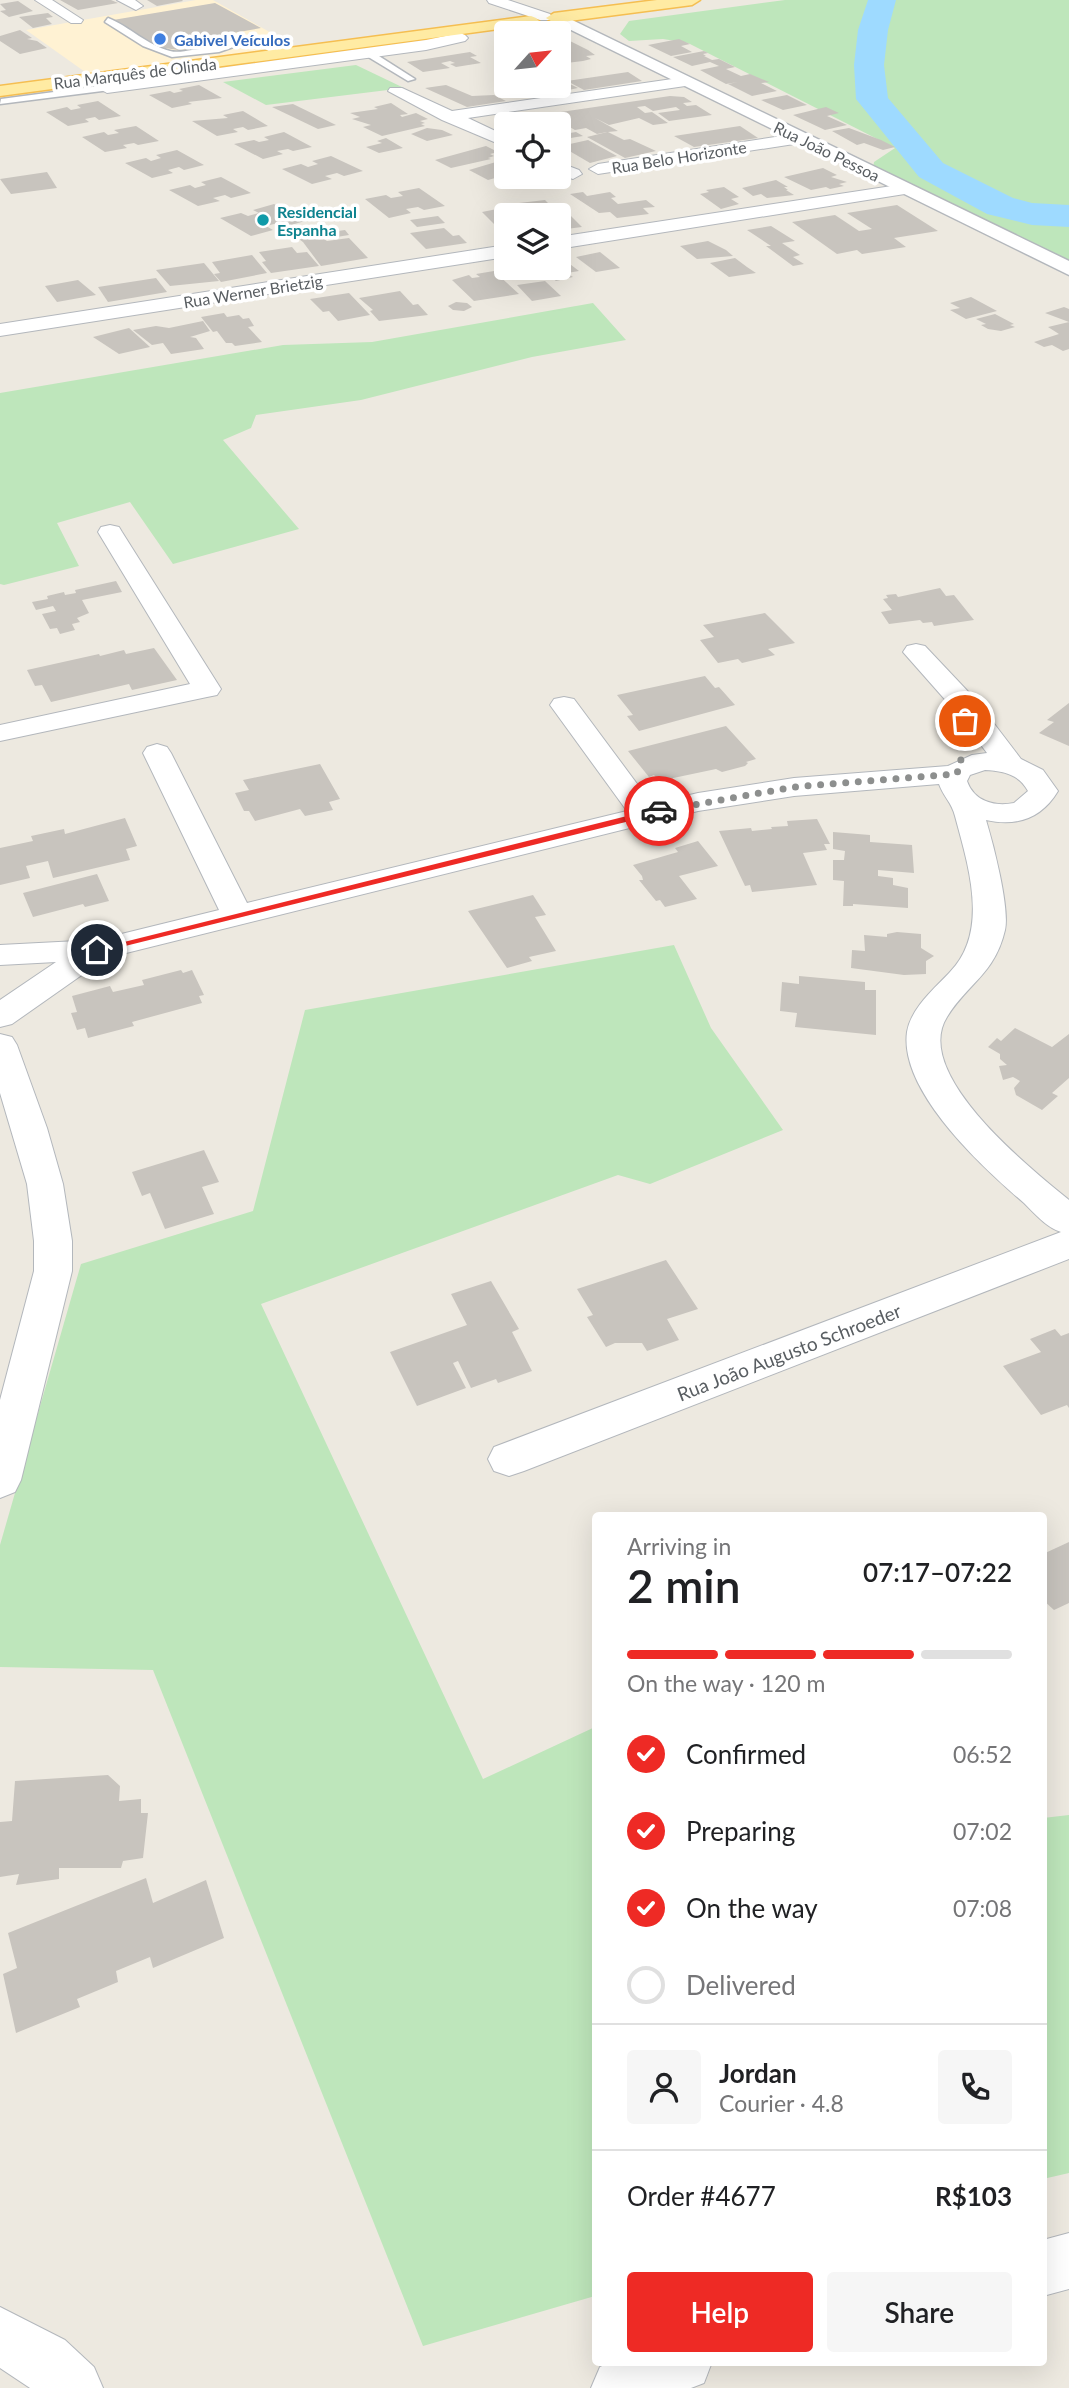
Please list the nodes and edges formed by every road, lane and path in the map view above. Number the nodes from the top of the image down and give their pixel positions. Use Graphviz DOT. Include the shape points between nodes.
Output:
graph roads {
  1 [pos="42,0"];
  2 [pos="495,0"];
  3 [pos="692,0"];
  4 [pos="76,20"];
  5 [pos="108,20"];
  6 [pos="542,21"];
  7 [pos="555,21"];
  8 [pos="571,29"];
  9 [pos="494,30"];
  10 [pos="466,33"];
  11 [pos="494,34"];
  12 [pos="368,53"];
  13 [pos="281,54"];
  14 [pos="90,79"];
  15 [pos="411,79"];
  16 [pos="686,82"];
  17 [pos="107,88"];
  18 [pos="0,90"];
  19 [pos="396,92"];
  20 [pos="1,102"];
  21 [pos="448,116"];
  22 [pos="494,137"];
  23 [pos="801,138"];
  24 [pos="598,169"];
  25 [pos="905,189"];
  26 [pos="571,241"];
  27 [pos="494,253"];
  28 [pos="1069,269"];
  29 [pos="0,330"];
  30 [pos="110,532"];
  31 [pos="916,652"];
  32 [pos="564,705"];
  33 [pos="966,706"];
  34 [pos="0,733"];
  35 [pos="157,753"];
  36 [pos="1016,766"];
  37 [pos="1069,784"];
  38 [pos="960,785"];
  39 [pos="1023,809"];
  40 [pos="1069,811"];
  41 [pos="645,814"];
  42 [pos="984,864"];
  43 [pos="237,915"];
  44 [pos="97,950"];
  45 [pos="0,955"];
  46 [pos="0,1016"];
  47 [pos="0,1045"];
  48 [pos="0,1128"];
  49 [pos="41,1160"];
  50 [pos="1069,1221"];
  51 [pos="1069,1244"];
  52 [pos="509,1459"];
  53 [pos="0,1480"];
  54 [pos="0,2336"];
  55 [pos="673,2366"];
  56 [pos="74,2388"];
  57 [pos="621,2388"];
  1 -- 4 [label="street"];
  2 -- 6 [label="street, Rua João Pessoa"];
  3 -- 7 [label="main road, Rua Marquês de Olinda"];
  5 -- 13 [label="lane" via="172,55 258,41"];
  8 -- 16 [label="street, Rua João Pessoa"];
  9 -- 10 [label="main road, Rua Marquês de Olinda"];
  10 -- 11 [label="main road, Rua Marquês de Olinda"];
  10 -- 12 [label="street"];
  10 -- 13 [label="main road, Rua Marquês de Olinda"];
  12 -- 15 [label="lane"];
  12 -- 17 [label="street"];
  13 -- 14 [label="main road, Rua Marquês de Olinda"];
  14 -- 17 [label="street"];
  14 -- 18 [label="main road, Rua Marquês de Olinda"];
  16 -- 21 [label="street"];
  16 -- 23 [label="street, Rua João Pessoa"];
  17 -- 20 [label="lane"];
  19 -- 21 [label="street"];
  21 -- 22 [label="street"];
  23 -- 24 [label="street, Rua Belo Horizonte"];
  23 -- 25 [label="street, Rua João Pessoa"];
  25 -- 26 [label="street"];
  25 -- 28 [label="street, Rua João Pessoa"];
  27 -- 29 [label="street, Rua Werner Brietzig"];
  30 -- 34 [label="street" via="207,689"];
  31 -- 33 [label="street"];
  32 -- 41 [label="street"];
  33 -- 36 [label="street"];
  33 -- 38 [label="street"];
  35 -- 43 [label="street"];
  36 -- 37 [label="street"];
  36 -- 38 [label="street" via="982,761"];
  36 -- 39 [label="street" via="1033,775 1043,791"];
  38 -- 39 [label="street" via="988,811"];
  38 -- 41 [label="street" via="849,784 751,792"];
  38 -- 42 [label="street"];
  39 -- 40 [label="street"];
  39 -- 42 [label="street"];
  41 -- 43 [label="street"];
  42 -- 50 [label="street" via="989,926 976,962 934,1010 924,1032 925,1055 942,1093 976,1136"];
  43 -- 44 [label="street"];
  44 -- 45 [label="street"];
  44 -- 46 [label="street"];
  47 -- 49 [label="street"];
  48 -- 49 [label="street"];
  49 -- 53 [label="street" via="55,1239 53,1271"];
  51 -- 52 [label="street, Rua João Augusto Schroeder"];
  54 -- 56 [label="street" via="44,2361"];
  55 -- 57 [label="street"];
}
